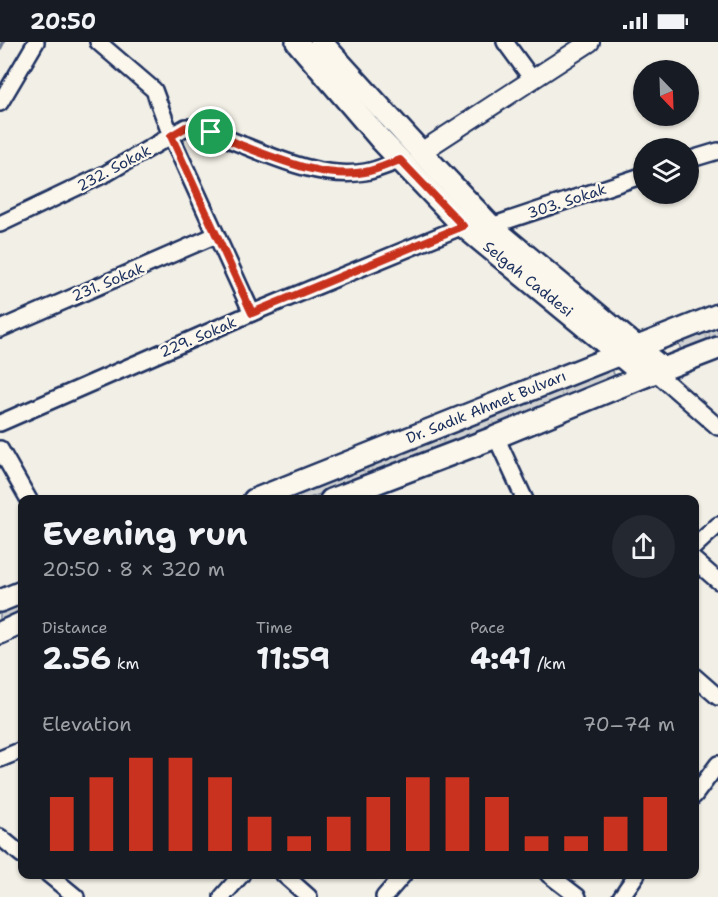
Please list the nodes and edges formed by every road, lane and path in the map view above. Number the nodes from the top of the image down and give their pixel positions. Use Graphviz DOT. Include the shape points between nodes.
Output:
graph roads {
  1 [pos="36,42"];
  2 [pos="98,42"];
  3 [pos="297,42"];
  4 [pos="321,42"];
  5 [pos="505,42"];
  6 [pos="590,42"];
  7 [pos="532,79"];
  8 [pos="0,103"];
  9 [pos="171,136"];
  10 [pos="718,150"];
  11 [pos="422,152"];
  12 [pos="699,156"];
  13 [pos="400,160"];
  14 [pos="633,179"];
  15 [pos="0,224"];
  16 [pos="463,226"];
  17 [pos="491,226"];
  18 [pos="216,235"];
  19 [pos="252,313"];
  20 [pos="718,315"];
  21 [pos="0,328"];
  22 [pos="718,348"];
  23 [pos="628,351"];
  24 [pos="654,372"];
  25 [pos="0,423"];
  26 [pos="718,427"];
  27 [pos="496,437"];
  28 [pos="0,449"];
  29 [pos="26,495"];
  30 [pos="267,495"];
  31 [pos="344,495"];
  32 [pos="523,495"];
  33 [pos="718,525"];
  34 [pos="699,542"];
  35 [pos="699,564"];
  36 [pos="718,581"];
  37 [pos="18,594"];
  38 [pos="0,601"];
  39 [pos="18,625"];
  40 [pos="0,633"];
  41 [pos="699,680"];
  42 [pos="718,697"];
  43 [pos="18,752"];
  44 [pos="0,759"];
  45 [pos="718,764"];
  46 [pos="699,789"];
  47 [pos="0,837"];
  48 [pos="18,852"];
  49 [pos="54,879"];
  50 [pos="238,879"];
  51 [pos="289,879"];
  52 [pos="400,879"];
  53 [pos="555,879"];
  54 [pos="634,879"];
  55 [pos="76,897"];
  56 [pos="222,897"];
  57 [pos="309,897"];
  58 [pos="384,897"];
  59 [pos="578,897"];
  60 [pos="621,897"];
  1 -- 8 [label="street"];
  2 -- 9 [label="street" via="154,90"];
  3 -- 13 [label="main road, Selgah Caddesi"];
  4 -- 11 [label="main road, Selgah Caddesi"];
  5 -- 7 [label="street"];
  6 -- 7 [label="street"];
  7 -- 11 [label="street"];
  9 -- 13 [label="street, 232. Sokak" via="186,127 195,128 292,164 347,173 366,172"];
  9 -- 15 [label="street, 232. Sokak" via="107,173"];
  9 -- 18 [label="street"];
  10 -- 12 [label="street"];
  11 -- 17 [label="main road, Selgah Caddesi"];
  13 -- 16 [label="main road, Selgah Caddesi"];
  14 -- 17 [label="street, 303. Sokak"];
  16 -- 19 [label="street, 229. Sokak"];
  16 -- 23 [label="main road, Selgah Caddesi"];
  17 -- 23 [label="main road, Selgah Caddesi"];
  18 -- 19 [label="street"];
  18 -- 21 [label="street, 231. Sokak"];
  19 -- 25 [label="street, 229. Sokak"];
  20 -- 23 [label="main road, Dr. Sadık Ahmet Bulvarı"];
  22 -- 24 [label="main road, Dr. Sadık Ahmet Bulvarı"];
  23 -- 24 [label="main road, Selgah Caddesi"];
  23 -- 30 [label="main road, Dr. Sadık Ahmet Bulvarı"];
  24 -- 26 [label="street"];
  24 -- 27 [label="main road, Dr. Sadık Ahmet Bulvarı"];
  27 -- 31 [label="main road, Dr. Sadık Ahmet Bulvarı"];
  27 -- 32 [label="street"];
  28 -- 29 [label="street"];
  33 -- 34 [label="street"];
  35 -- 36 [label="street"];
  37 -- 38 [label="main road"];
  39 -- 40 [label="main road"];
  41 -- 42 [label="street"];
  43 -- 44 [label="street"];
  45 -- 46 [label="street"];
  47 -- 48 [label="street"];
  49 -- 55 [label="street"];
  50 -- 56 [label="street"];
  51 -- 57 [label="street"];
  52 -- 58 [label="street"];
  53 -- 59 [label="street"];
  54 -- 60 [label="street"];
}
